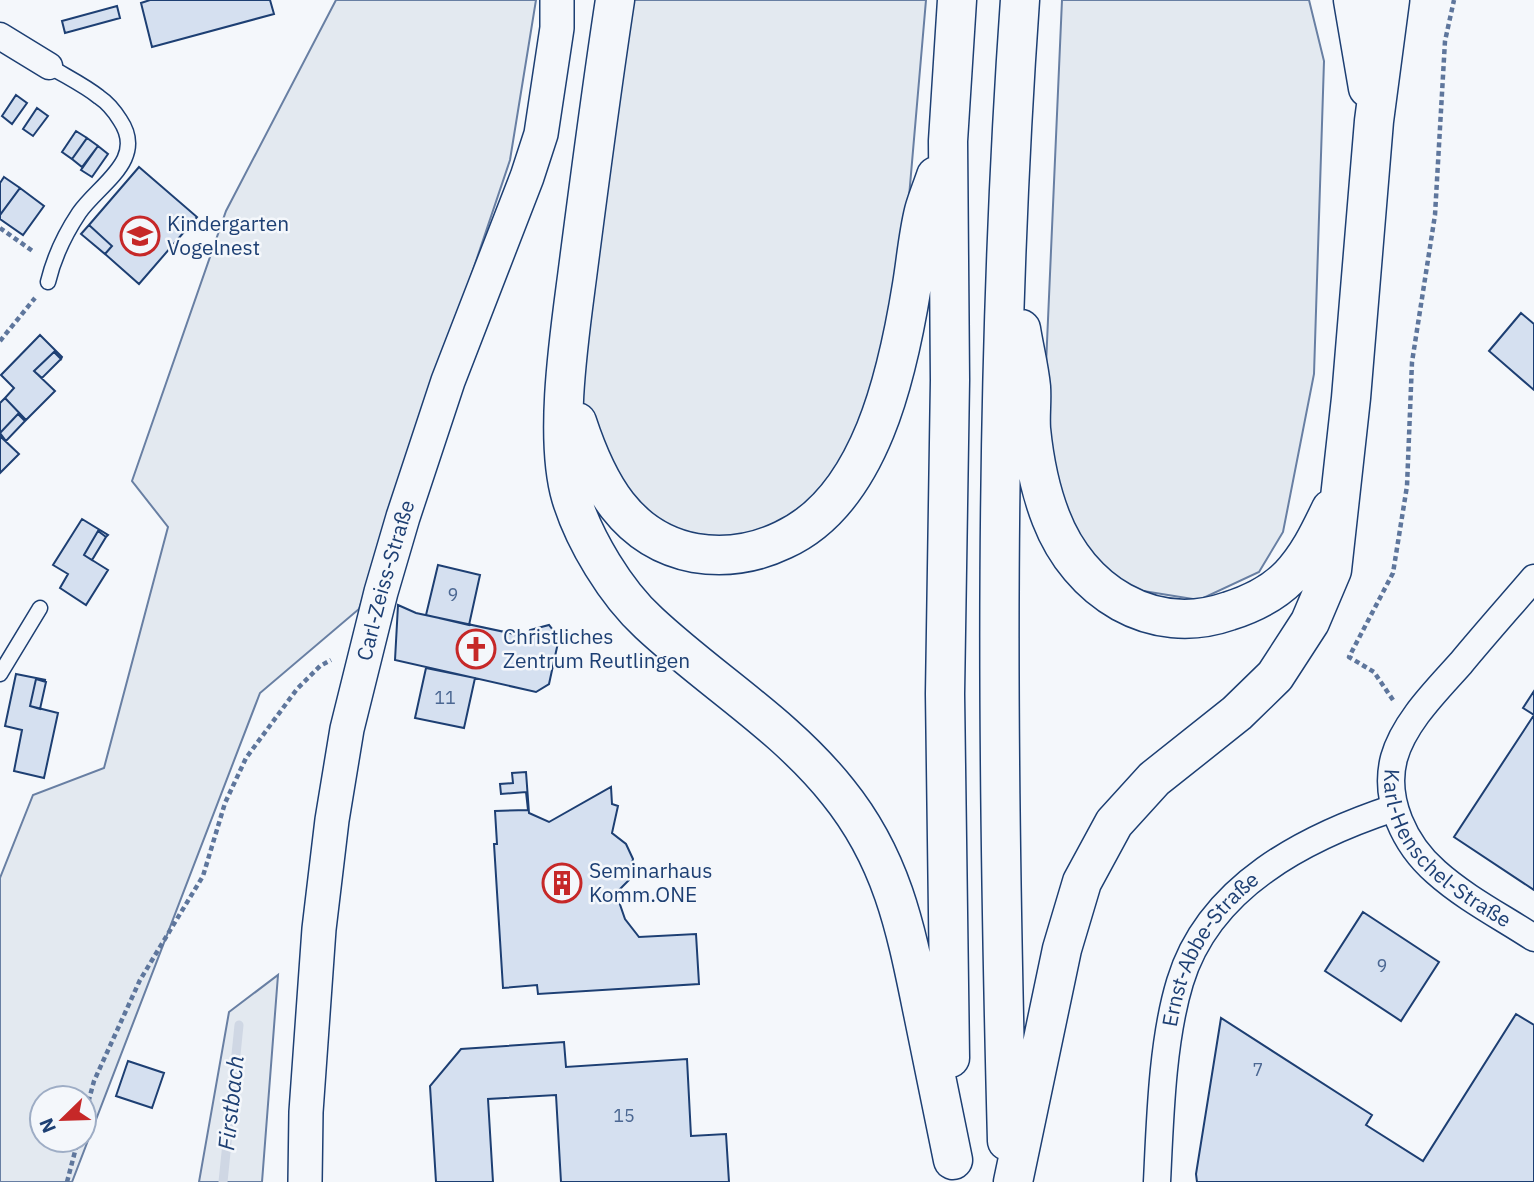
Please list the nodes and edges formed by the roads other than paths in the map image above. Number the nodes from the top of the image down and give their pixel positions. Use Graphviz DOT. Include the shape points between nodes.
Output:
graph roads {
  1 [pos="557,0"];
  2 [pos="615,0"];
  3 [pos="957,0"];
  4 [pos="1020,0"];
  5 [pos="1353,0"];
  6 [pos="1391,1"];
  7 [pos="0,36"];
  8 [pos="49,66"];
  9 [pos="1374,121"];
  10 [pos="948,141"];
  11 [pos="1006,243"];
  12 [pos="48,282"];
  13 [pos="566,387"];
  14 [pos="1340,488"];
  15 [pos="1534,578"];
  16 [pos="40,608"];
  17 [pos="0,674"];
  18 [pos="1394,808"];
  19 [pos="1534,938"];
  20 [pos="953,1171"];
  21 [pos="305,1182"];
  22 [pos="1008,1182"];
  23 [pos="1013,1182"];
  24 [pos="1157,1182"];
  1 -- 21 [label="street, Carl-Zeiss-Straße" via="541,134 402,517 347,729 319,929"];
  2 -- 13 [label="highway"];
  3 -- 10 [label="highway"];
  4 -- 11 [label="highway"];
  5 -- 9 [label="highway"];
  6 -- 9 [label="highway"];
  7 -- 8 [label="street"];
  8 -- 12 [label="lane" via="107,103 125,128 129,145 125,160 80,211"];
  9 -- 14 [label="highway"];
  10 -- 13 [label="highway" via="923,212 894,371 875,428 835,501 797,534 762,549 725,555 690,552 657,539 622,512 605,490"];
  10 -- 20 [label="highway" via="945,694"];
  11 -- 14 [label="highway" via="1031,387 1038,480 1051,519 1092,582 1118,601 1168,618 1215,616 1251,604 1287,579 1311,550"];
  11 -- 22 [label="highway" via="1000,760"];
  13 -- 20 [label="highway" via="565,449 571,496 607,572 647,622 802,751 867,833 905,927"];
  14 -- 23 [label="highway" via="1332,570 1311,622 1275,676 1237,713 1154,779 1115,823 1082,883 1062,949"];
  15 -- 18 [label="street, Karl-Henschel-Straße" via="1409,728 1394,757"];
  16 -- 17 [label="lane"];
  18 -- 19 [label="street, Karl-Henschel-Straße" via="1404,832 1437,873"];
  18 -- 24 [label="street, Ernst-Abbe-Straße" via="1345,826 1257,874 1233,894 1197,945 1180,980 1171,1021"];
}
